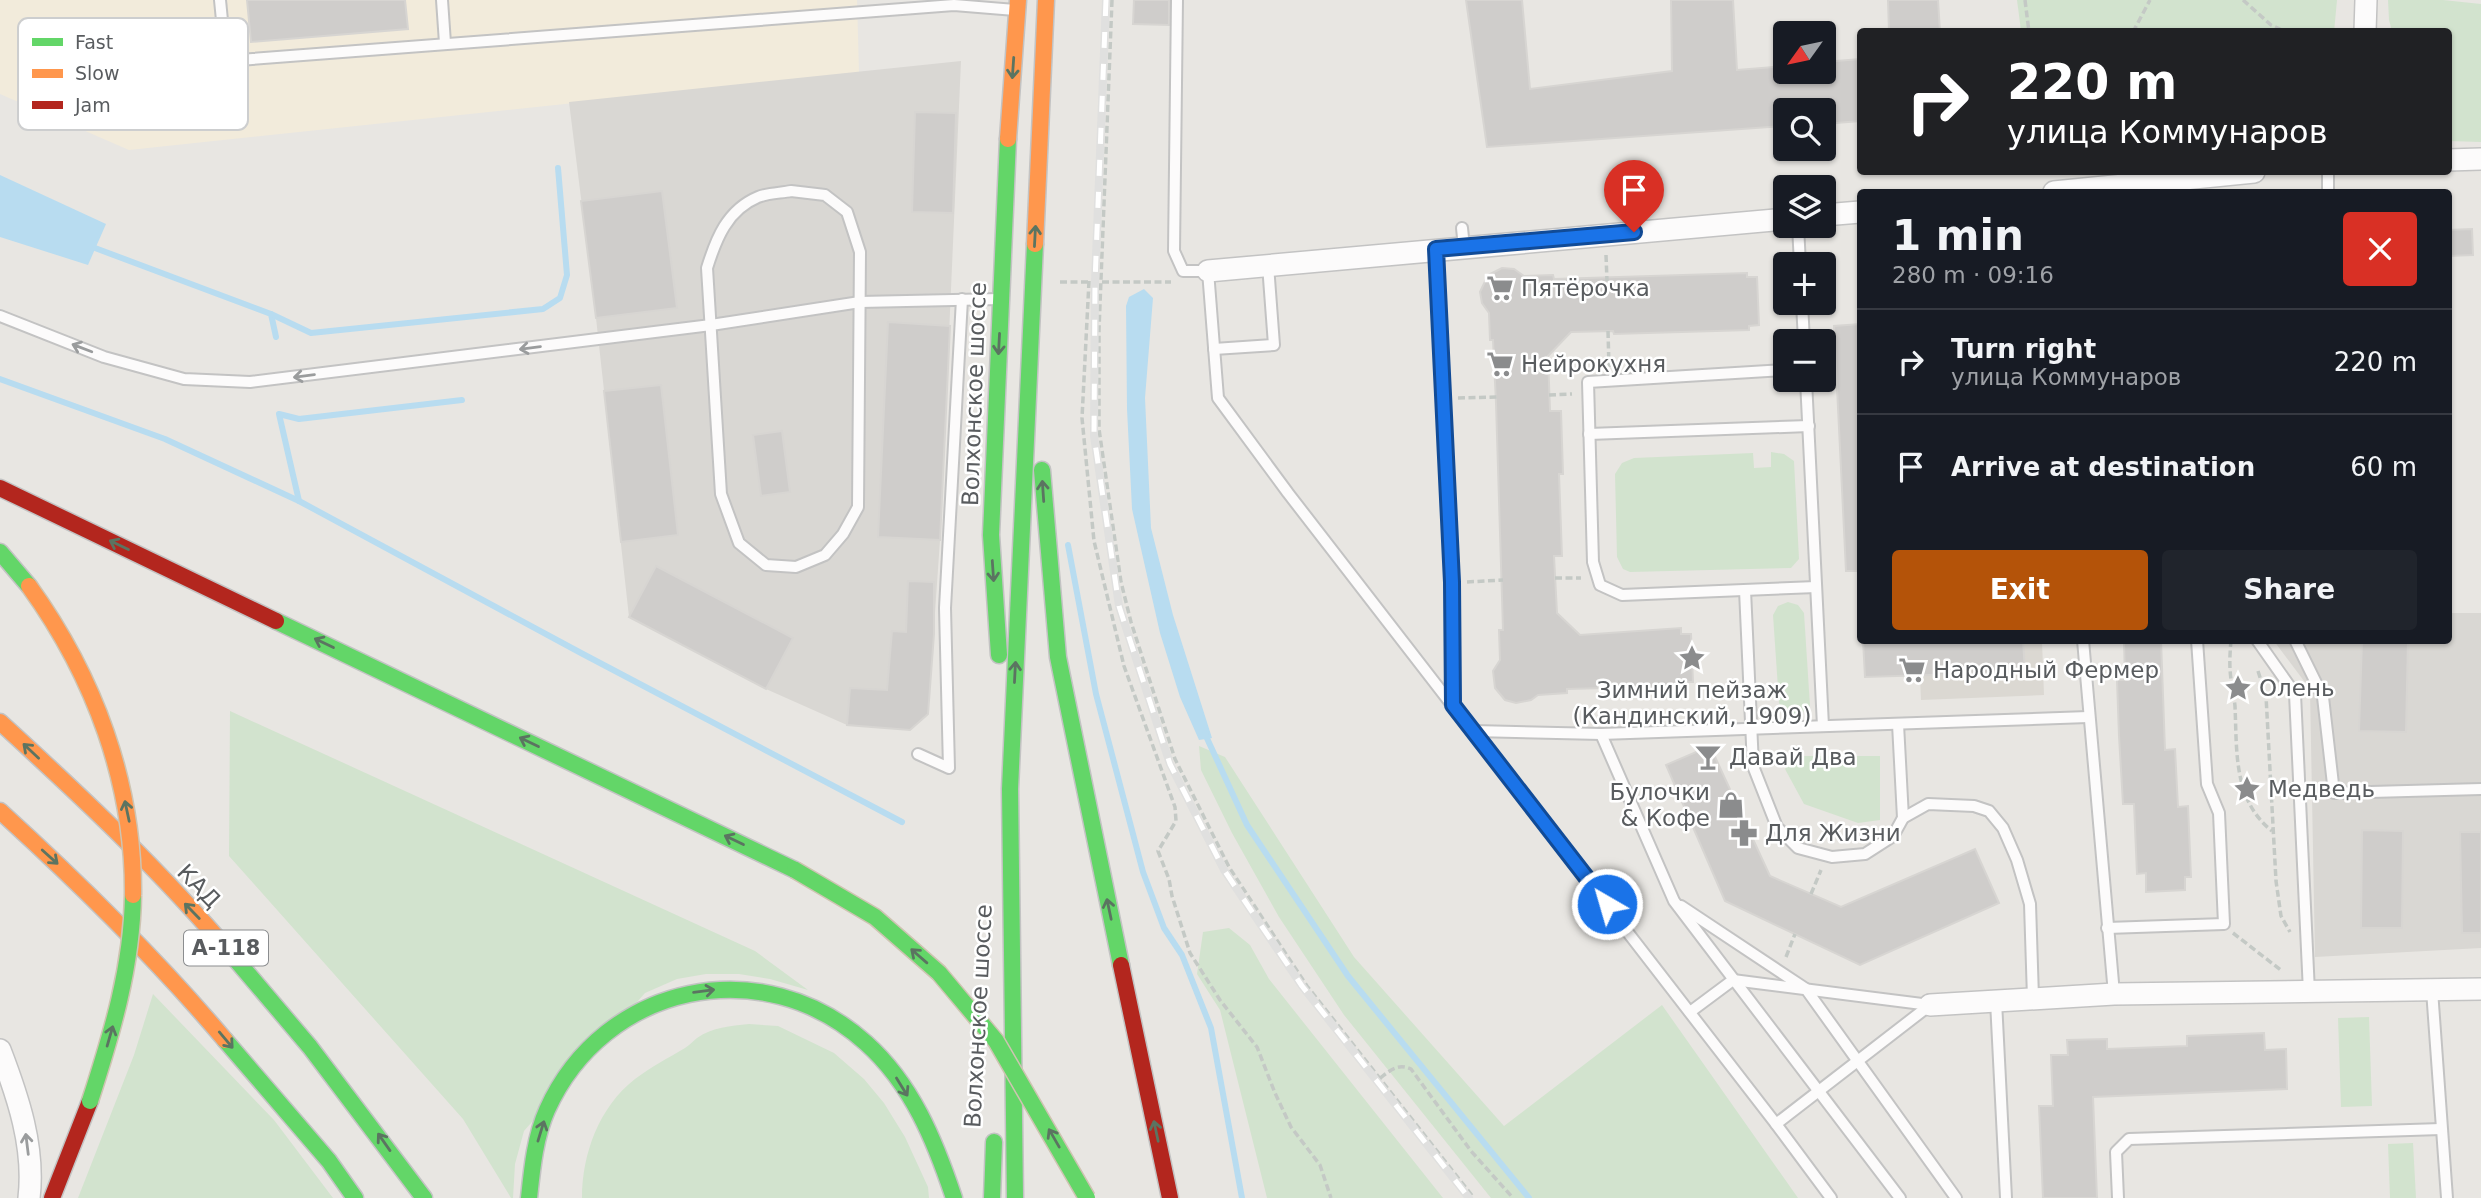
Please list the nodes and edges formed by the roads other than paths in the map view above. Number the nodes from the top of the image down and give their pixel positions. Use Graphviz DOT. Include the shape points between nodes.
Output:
graph roads {
  1 [pos="220,0"];
  2 [pos="442,0"];
  3 [pos="1177,0"];
  4 [pos="2366,0"];
  5 [pos="1018,5"];
  6 [pos="1046,6"];
  7 [pos="222,18"];
  8 [pos="2365,28"];
  9 [pos="445,43"];
  10 [pos="248,59"];
  11 [pos="2481,159"];
  12 [pos="2452,160"];
  13 [pos="2240,175"];
  14 [pos="2194,185"];
  15 [pos="2122,189"];
  16 [pos="1857,212"];
  17 [pos="1836,214"];
  18 [pos="1773,220"];
  19 [pos="1436,249"];
  20 [pos="1268,265"];
  21 [pos="1208,271"];
  22 [pos="962,299"];
  23 [pos="1001,299"];
  24 [pos="860,302"];
  25 [pos="1032,304"];
  26 [pos="0,316"];
  27 [pos="711,325"];
  28 [pos="1214,349"];
  29 [pos="1773,371"];
  30 [pos="1807,392"];
  31 [pos="1809,426"];
  32 [pos="1589,434"];
  33 [pos="0,488"];
  34 [pos="0,552"];
  35 [pos="1816,587"];
  36 [pos="1745,590"];
  37 [pos="2083,644"];
  38 [pos="2197,644"];
  39 [pos="2260,644"];
  40 [pos="2297,644"];
  41 [pos="1453,705"];
  42 [pos="2088,717"];
  43 [pos="0,722"];
  44 [pos="1898,724"];
  45 [pos="1823,726"];
  46 [pos="1751,729"];
  47 [pos="1474,731"];
  48 [pos="1601,734"];
  49 [pos="918,754"];
  50 [pos="1010,789"];
  51 [pos="2481,789"];
  52 [pos="0,811"];
  53 [pos="1903,818"];
  54 [pos="1010,836"];
  55 [pos="1674,901"];
  56 [pos="2107,928"];
  57 [pos="1732,980"];
  58 [pos="1805,989"];
  59 [pos="2481,989"];
  60 [pos="2432,990"];
  61 [pos="2309,992"];
  62 [pos="2114,994"];
  63 [pos="2033,998"];
  64 [pos="1996,1001"];
  65 [pos="1930,1005"];
  66 [pos="1690,1012"];
  67 [pos="0,1051"];
  68 [pos="1857,1061"];
  69 [pos="998,1079"];
  70 [pos="1818,1091"];
  71 [pos="1776,1124"];
  72 [pos="2441,1129"];
  73 [pos="995,1132"];
  74 [pos="29,1198"];
  75 [pos="52,1198"];
  76 [pos="355,1198"];
  77 [pos="424,1198"];
  78 [pos="528,1198"];
  79 [pos="954,1198"];
  80 [pos="992,1198"];
  81 [pos="1015,1198"];
  82 [pos="1087,1198"];
  83 [pos="1170,1198"];
  84 [pos="1831,1198"];
  85 [pos="1900,1198"];
  86 [pos="1955,1198"];
  87 [pos="2006,1198"];
  88 [pos="2118,1198"];
  89 [pos="2447,1198"];
  1 -- 7 [label="lane"];
  2 -- 9 [label="lane"];
  3 -- 21 [label="lane" via="1174,251 1183,271"];
  4 -- 8 [label="street"];
  5 -- 6 [label="street"];
  5 -- 9 [label="lane" via="954,5"];
  5 -- 23 [label="main road, Волхонское шоссе, one-way"];
  25 -- 6 [label="main road, Волхонское шоссе, one-way"];
  9 -- 10 [label="lane"];
  11 -- 12 [label="street"];
  13 -- 14 [label="street"];
  14 -- 15 [label="street"];
  16 -- 17 [label="street"];
  18 -- 19 [label="street" via="1463,237"];
  19 -- 20 [label="street"];
  19 -- 41 [label="lane" via="1452,582"];
  20 -- 21 [label="street"];
  20 -- 28 [label="lane" via="1274,345"];
  21 -- 28 [label="lane"];
  22 -- 23 [label="lane"];
  22 -- 24 [label="lane"];
  22 -- 49 [label="lane" via="945,608 949,768"];
  23 -- 25 [label="main road"];
  23 -- 50 [label="main road, Волхонское шоссе, one-way" via="991,535"];
  24 -- 27 [label="lane"];
  24 -- 27 [label="lane" via="860,253 847,212 825,195 791,191 758,197 729,217 707,268"];
  24 -- 27 [label="lane" via="858,507 844,534 825,555 796,567 766,565 739,543 721,495"];
  50 -- 25 [label="main road, Волхонское шоссе, one-way"];
  83 -- 25 [label="main road, one-way" via="1058,657"];
  27 -- 26 [label="lane, one-way" via="250,382 184,379 104,357"];
  28 -- 41 [label="lane" via="1218,398"];
  29 -- 32 [label="lane" via="1588,382"];
  30 -- 31 [label="lane"];
  31 -- 32 [label="lane"];
  31 -- 35 [label="lane"];
  32 -- 36 [label="lane" via="1593,562 1600,585 1622,595"];
  82 -- 33 [label="main road, one-way, bridge" via="996,1041 939,973 875,917 795,870"];
  75 -- 34 [label="main road, one-way, bridge" via="111,1036 128,962 133,896 129,820 110,742 84,676 59,629"];
  35 -- 36 [label="lane"];
  35 -- 45 [label="lane"];
  36 -- 46 [label="lane"];
  37 -- 42 [label="lane"];
  38 -- 56 [label="lane" via="2207,784 2219,813 2224,924"];
  39 -- 61 [label="lane" via="2295,694"];
  40 -- 51 [label="lane" via="2323,697 2334,793"];
  41 -- 47 [label="lane"];
  42 -- 44 [label="lane"];
  42 -- 56 [label="lane"];
  77 -- 43 [label="main road, КАД / А-118, one-way" via="367,1118 221,942 99,813"];
  44 -- 45 [label="lane"];
  44 -- 53 [label="lane"];
  45 -- 46 [label="lane"];
  46 -- 48 [label="lane"];
  46 -- 53 [label="lane" via="1753,766 1777,827 1798,848 1827,856 1865,854 1893,836"];
  47 -- 48 [label="lane"];
  47 -- 66 [label="lane"];
  48 -- 55 [label="lane"];
  50 -- 54 [label="main road, Волхонское шоссе"];
  52 -- 76 [label="main road, А-118, one-way" via="181,988 329,1161"];
  53 -- 63 [label="lane" via="1928,804 1974,806 1989,811 2003,828 2029,904"];
  54 -- 69 [label="main road, Волхонское шоссе"];
  54 -- 81 [label="main road, Волхонское шоссе"];
  55 -- 57 [label="lane"];
  55 -- 58 [label="lane"];
  56 -- 62 [label="lane"];
  57 -- 58 [label="lane"];
  57 -- 66 [label="lane"];
  57 -- 70 [label="lane"];
  58 -- 65 [label="lane"];
  58 -- 68 [label="lane"];
  59 -- 60 [label="street"];
  60 -- 61 [label="street"];
  60 -- 72 [label="lane"];
  61 -- 62 [label="street"];
  62 -- 63 [label="street"];
  63 -- 64 [label="street"];
  64 -- 65 [label="street"];
  64 -- 87 [label="lane"];
  65 -- 68 [label="lane"];
  66 -- 71 [label="lane"];
  74 -- 67 [label="street, one-way" via="28,1141"];
  68 -- 70 [label="lane"];
  68 -- 86 [label="lane"];
  70 -- 71 [label="lane"];
  70 -- 85 [label="lane"];
  71 -- 84 [label="lane"];
  72 -- 88 [label="lane" via="2129,1139 2116,1152"];
  72 -- 89 [label="lane"];
  73 -- 80 [label="main road, Волхонское шоссе"];
  78 -- 79 [label="main road, one-way" via="533,1155 547,1111 569,1073 598,1041 632,1017 669,998 709,990 749,990 787,997 858,1036 892,1071 928,1128"];
}
